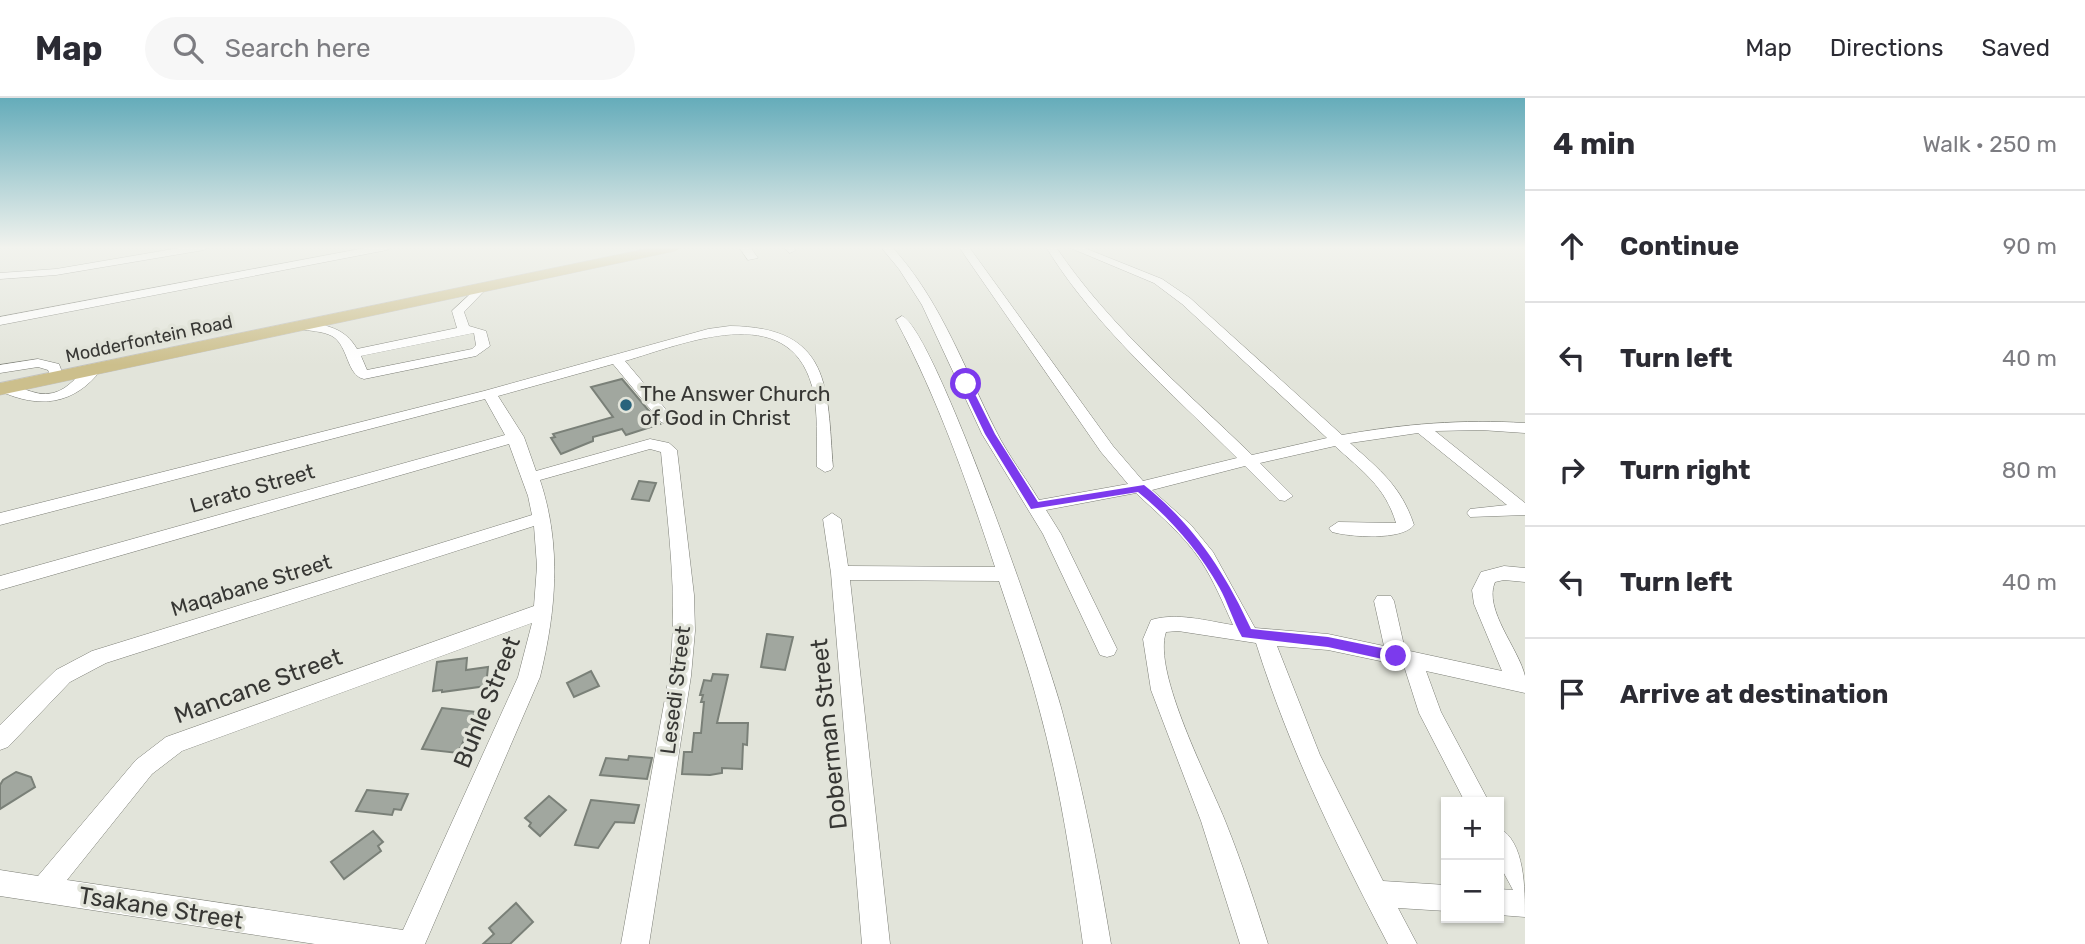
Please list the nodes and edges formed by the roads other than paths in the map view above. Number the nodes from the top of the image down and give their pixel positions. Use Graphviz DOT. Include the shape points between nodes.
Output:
graph roads {
  1 [pos="178,286"];
  2 [pos="461,286"];
  3 [pos="492,286"];
  4 [pos="916,286"];
  5 [pos="992,286"];
  6 [pos="1079,286"];
  7 [pos="1167,286"];
  8 [pos="480,289"];
  9 [pos="0,320"];
  10 [pos="902,320"];
  11 [pos="304,326"];
  12 [pos="464,330"];
  13 [pos="353,354"];
  14 [pos="616,359"];
  15 [pos="0,369"];
  16 [pos="55,372"];
  17 [pos="2,387"];
  18 [pos="489,394"];
  19 [pos="666,419"];
  20 [pos="1517,427"];
  21 [pos="1423,429"];
  22 [pos="516,437"];
  23 [pos="1525,440"];
  24 [pos="1339,442"];
  25 [pos="1247,461"];
  26 [pos="825,467"];
  27 [pos="533,477"];
  28 [pos="1140,488"];
  29 [pos="1286,496"];
  30 [pos="1035,506"];
  31 [pos="1521,507"];
  32 [pos="1476,513"];
  33 [pos="541,518"];
  34 [pos="0,519"];
  35 [pos="831,519"];
  36 [pos="1338,528"];
  37 [pos="840,573"];
  38 [pos="1006,574"];
  39 [pos="1525,575"];
  40 [pos="0,583"];
  41 [pos="1384,601"];
  42 [pos="545,610"];
  43 [pos="1255,635"];
  44 [pos="1107,649"];
  45 [pos="1404,658"];
  46 [pos="1521,683"];
  47 [pos="0,740"];
  48 [pos="1474,797"];
  49 [pos="1504,850"];
  50 [pos="0,883"];
  51 [pos="1525,886"];
  52 [pos="43,890"];
  53 [pos="1376,893"];
  54 [pos="1441,898"];
  55 [pos="1504,902"];
  56 [pos="1525,904"];
  57 [pos="405,944"];
  58 [pos="411,944"];
  59 [pos="635,944"];
  60 [pos="876,944"];
  61 [pos="1097,944"];
  62 [pos="1254,944"];
  63 [pos="1403,944"];
  1 -- 9 [label="street"];
  2 -- 16 [label="main road, Modderfontein Road"];
  3 -- 8 [label="main road, Modderfontein Road"];
  4 -- 30 [label="street" via="990,434"];
  5 -- 28 [label="street" via="1107,449"];
  6 -- 25 [label="street"];
  7 -- 24 [label="street"];
  8 -- 11 [label="main road, Modderfontein Road"];
  8 -- 12 [label="street" via="458,311"];
  10 -- 38 [label="street" via="945,404"];
  11 -- 13 [label="street" via="323,327 341,335"];
  11 -- 17 [label="main road, Modderfontein Road"];
  12 -- 13 [label="street"];
  12 -- 13 [label="street" via="480,331 481,350 368,375 360,374"];
  14 -- 18 [label="street"];
  14 -- 19 [label="street"];
  14 -- 26 [label="street" via="713,332 748,329 784,339 811,365 821,401"];
  15 -- 16 [label="street" via="38,363 54,367"];
  16 -- 17 [label="main road, Modderfontein Road"];
  18 -- 22 [label="street, Buhle Street"];
  18 -- 34 [label="street"];
  20 -- 21 [label="street"];
  20 -- 23 [label="street"];
  21 -- 24 [label="street"];
  21 -- 31 [label="street"];
  22 -- 27 [label="street, Buhle Street"];
  22 -- 40 [label="street, Lerato Street"];
  24 -- 25 [label="street"];
  24 -- 36 [label="street" via="1385,483 1405,524 1396,530"];
  25 -- 28 [label="street"];
  25 -- 29 [label="street"];
  27 -- 33 [label="street, Buhle Street"];
  27 -- 59 [label="street, Lesedi Street" via="650,444 669,450 685,631"];
  28 -- 30 [label="street"];
  28 -- 43 [label="street" via="1207,556"];
  30 -- 44 [label="street"];
  31 -- 32 [label="street"];
  33 -- 42 [label="street, Buhle Street"];
  33 -- 47 [label="street, Maqabane Street" via="99,657 63,676"];
  35 -- 37 [label="street, Doberman Street"];
  37 -- 38 [label="street"];
  37 -- 60 [label="street, Doberman Street"];
  38 -- 61 [label="street" via="1051,710"];
  39 -- 46 [label="street" via="1488,577 1482,590 1484,604"];
  41 -- 45 [label="street"];
  42 -- 52 [label="street, Mancane Street" via="174,744 144,767"];
  42 -- 58 [label="street, Buhle Street" via="529,677"];
  43 -- 45 [label="street" via="1328,642"];
  43 -- 53 [label="street" via="1337,820"];
  43 -- 62 [label="street" via="1166,624 1158,625 1152,637 1161,689 1214,822"];
  45 -- 46 [label="street"];
  45 -- 48 [label="street"];
  49 -- 51 [label="street"];
  50 -- 52 [label="street, Tsakane Street"];
  52 -- 57 [label="street, Tsakane Street"];
  53 -- 54 [label="street"];
  53 -- 63 [label="street"];
  55 -- 56 [label="street"];
}
